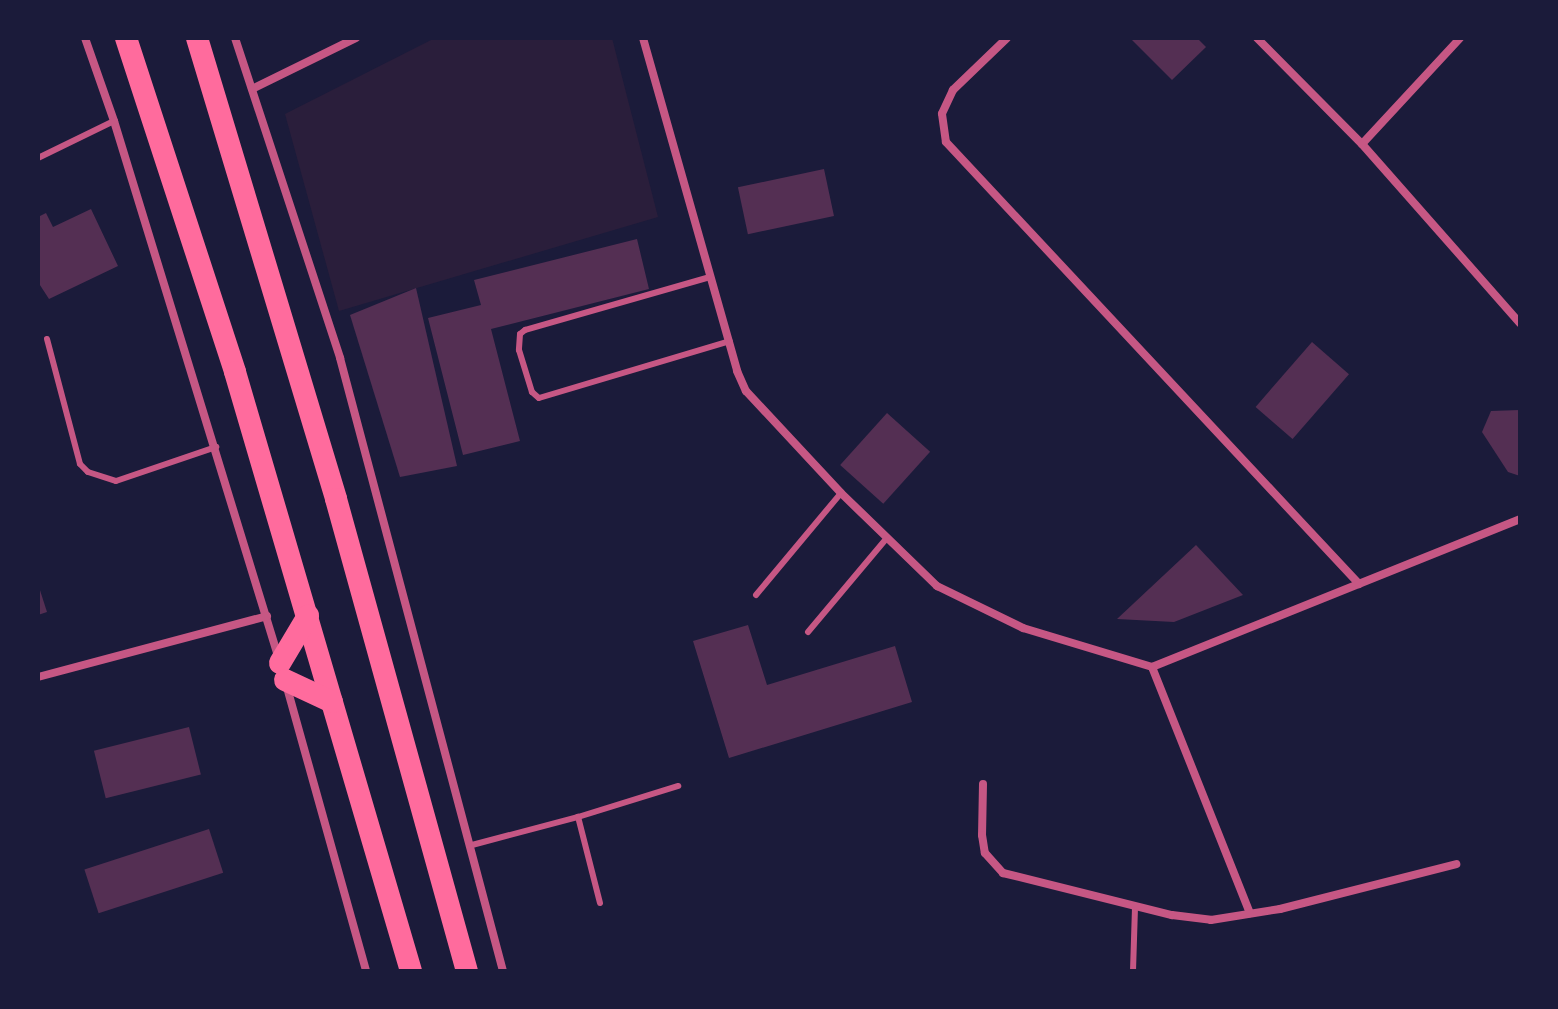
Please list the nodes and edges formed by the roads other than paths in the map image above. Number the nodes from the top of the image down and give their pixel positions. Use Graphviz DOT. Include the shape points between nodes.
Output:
graph roads {
  1 [pos="85,38"];
  2 [pos="126,38"];
  3 [pos="197,38"];
  4 [pos="235,38"];
  5 [pos="356,38"];
  6 [pos="643,38"];
  7 [pos="1007,38"];
  8 [pos="1257,38"];
  9 [pos="1460,38"];
  10 [pos="252,89"];
  11 [pos="114,121"];
  12 [pos="1362,144"];
  13 [pos="38,158"];
  14 [pos="710,277"];
  15 [pos="1520,323"];
  16 [pos="47,339"];
  17 [pos="730,341"];
  18 [pos="216,447"];
  19 [pos="841,493"];
  20 [pos="1520,519"];
  21 [pos="887,538"];
  22 [pos="1359,584"];
  23 [pos="756,595"];
  24 [pos="267,616"];
  25 [pos="308,616"];
  26 [pos="808,632"];
  27 [pos="1152,667"];
  28 [pos="282,672"];
  29 [pos="38,677"];
  30 [pos="332,702"];
  31 [pos="983,784"];
  32 [pos="678,786"];
  33 [pos="578,817"];
  34 [pos="472,845"];
  35 [pos="1456,864"];
  36 [pos="600,903"];
  37 [pos="1135,906"];
  38 [pos="1250,913"];
  39 [pos="366,971"];
  40 [pos="411,971"];
  41 [pos="467,971"];
  42 [pos="503,971"];
  43 [pos="1133,971"];
  1 -- 11 [label="street"];
  2 -- 25 [label="highway"];
  3 -- 41 [label="highway" via="332,483"];
  4 -- 10 [label="street"];
  5 -- 10 [label="street"];
  6 -- 14 [label="street"];
  7 -- 22 [label="street" via="953,90 942,114 946,142"];
  8 -- 12 [label="street"];
  9 -- 12 [label="street"];
  10 -- 34 [label="street" via="340,358"];
  11 -- 13 [label="lane"];
  11 -- 18 [label="street"];
  12 -- 15 [label="street"];
  14 -- 17 [label="street"];
  14 -- 17 [label="lane" via="525,330 519,350 532,392 539,398"];
  16 -- 18 [label="lane" via="80,464 88,472 116,481"];
  17 -- 19 [label="street" via="746,391"];
  18 -- 24 [label="street"];
  19 -- 21 [label="street"];
  19 -- 23 [label="lane"];
  20 -- 22 [label="street"];
  21 -- 26 [label="lane"];
  21 -- 27 [label="street" via="937,586 1023,628"];
  22 -- 27 [label="street"];
  24 -- 28 [label="street"];
  24 -- 29 [label="street"];
  25 -- 28 [label="highway"];
  25 -- 30 [label="highway"];
  27 -- 38 [label="street"];
  28 -- 30 [label="highway"];
  28 -- 39 [label="street"];
  30 -- 40 [label="highway"];
  31 -- 37 [label="street" via="983,844 1003,873"];
  32 -- 33 [label="lane"];
  33 -- 34 [label="lane"];
  33 -- 36 [label="lane"];
  34 -- 42 [label="street"];
  35 -- 38 [label="street" via="1327,899"];
  37 -- 38 [label="street" via="1211,920"];
  37 -- 43 [label="lane"];
}
